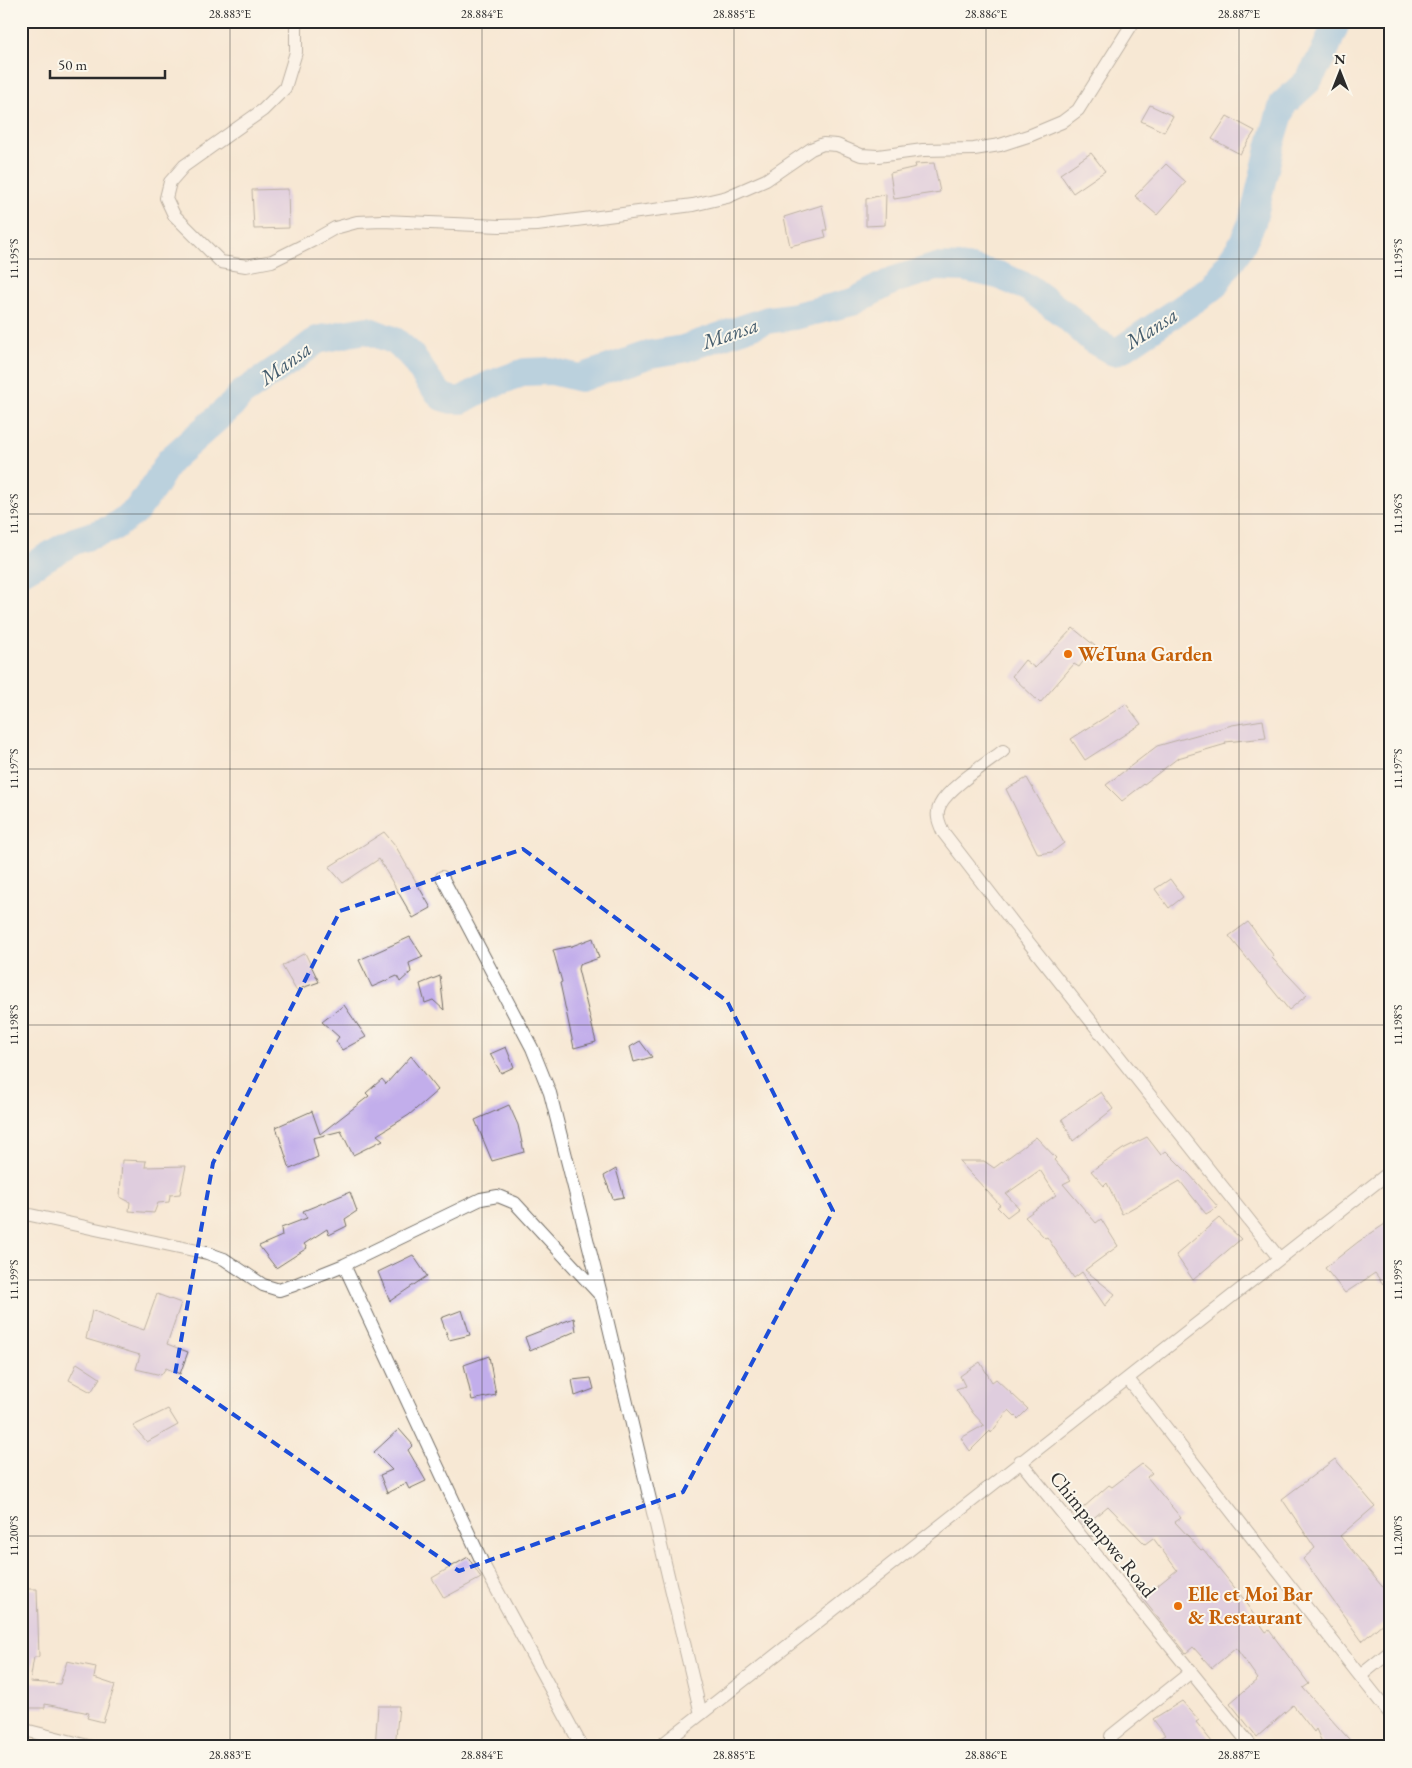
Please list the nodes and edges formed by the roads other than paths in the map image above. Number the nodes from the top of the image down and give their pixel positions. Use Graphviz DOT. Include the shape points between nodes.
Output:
graph roads {
  1 [pos="296,21"];
  2 [pos="1134,21"];
  3 [pos="1003,751"];
  4 [pos="442,877"];
  5 [pos="1391,1170"];
  6 [pos="21,1213"];
  7 [pos="1279,1258"];
  8 [pos="344,1265"];
  9 [pos="602,1298"];
  10 [pos="1128,1379"];
  11 [pos="1020,1462"];
  12 [pos="1391,1651"];
  13 [pos="1191,1672"];
  14 [pos="1360,1676"];
  15 [pos="701,1714"];
  16 [pos="1391,1715"];
  17 [pos="21,1729"];
  18 [pos="92,1747"];
  19 [pos="582,1747"];
  20 [pos="659,1747"];
  21 [pos="1111,1747"];
  22 [pos="1252,1747"];
  1 -- 2 [label="street" via="296,52 285,88 264,110 184,166 170,182 166,198 174,215 221,262 246,266 272,261 335,228 356,222 537,225 693,205 727,197 766,180 823,144 837,145 861,155 878,156 1000,145 1062,122 1078,110"];
  3 -- 7 [label="street" via="948,793 939,806 938,821 942,832"];
  4 -- 9 [label="street" via="532,1048 550,1093"];
  5 -- 7 [label="street"];
  6 -- 8 [label="street" via="207,1253 263,1285 279,1290"];
  7 -- 10 [label="street"];
  8 -- 9 [label="street" via="481,1199 498,1196 515,1203"];
  8 -- 19 [label="street" via="484,1566"];
  9 -- 15 [label="street"];
  10 -- 11 [label="street"];
  10 -- 14 [label="street"];
  11 -- 13 [label="street, Chimpampwe Road"];
  11 -- 15 [label="street"];
  12 -- 14 [label="street"];
  13 -- 21 [label="street" via="1111,1736"];
  13 -- 22 [label="street, Chimpampwe Road"];
  14 -- 16 [label="street"];
  15 -- 20 [label="street"];
  17 -- 18 [label="street"];
}
